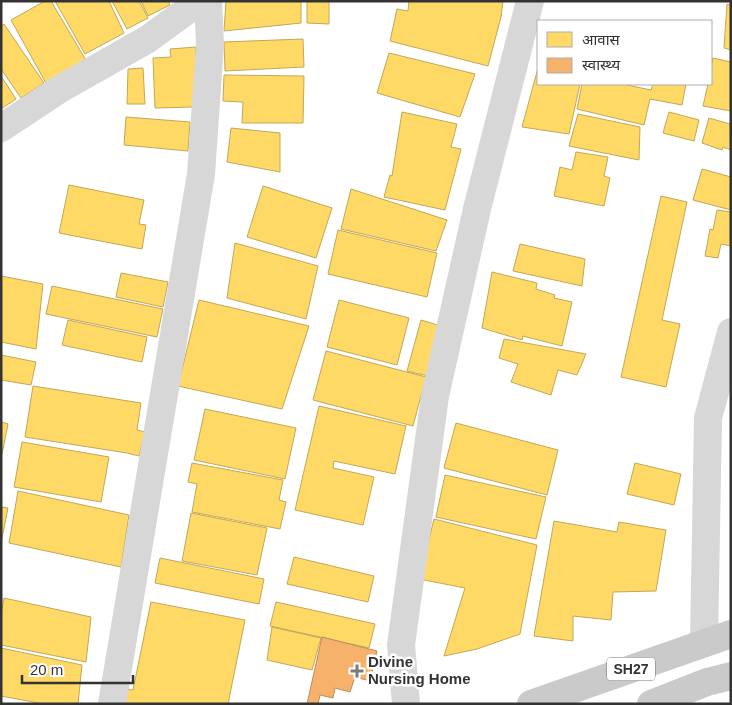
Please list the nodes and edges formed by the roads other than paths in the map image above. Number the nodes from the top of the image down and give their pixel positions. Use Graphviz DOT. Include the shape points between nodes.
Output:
graph roads {
  1 [pos="200,1"];
  2 [pos="208,1"];
  3 [pos="530,1"];
  4 [pos="1,128"];
  5 [pos="731,332"];
  6 [pos="731,634"];
  7 [pos="704,643"];
  8 [pos="731,676"];
  9 [pos="112,704"];
  10 [pos="406,704"];
  11 [pos="530,704"];
  12 [pos="651,704"];
  1 -- 4 [label="street" via="148,40 60,89"];
  2 -- 9 [label="street" via="210,44 202,174"];
  3 -- 10 [label="street" via="477,209 435,396 401,645"];
  5 -- 7 [label="street" via="708,418"];
  6 -- 7 [label="main road, SH27"];
  7 -- 11 [label="main road, SH27"];
  8 -- 12 [label="main road, SH27"];
}
